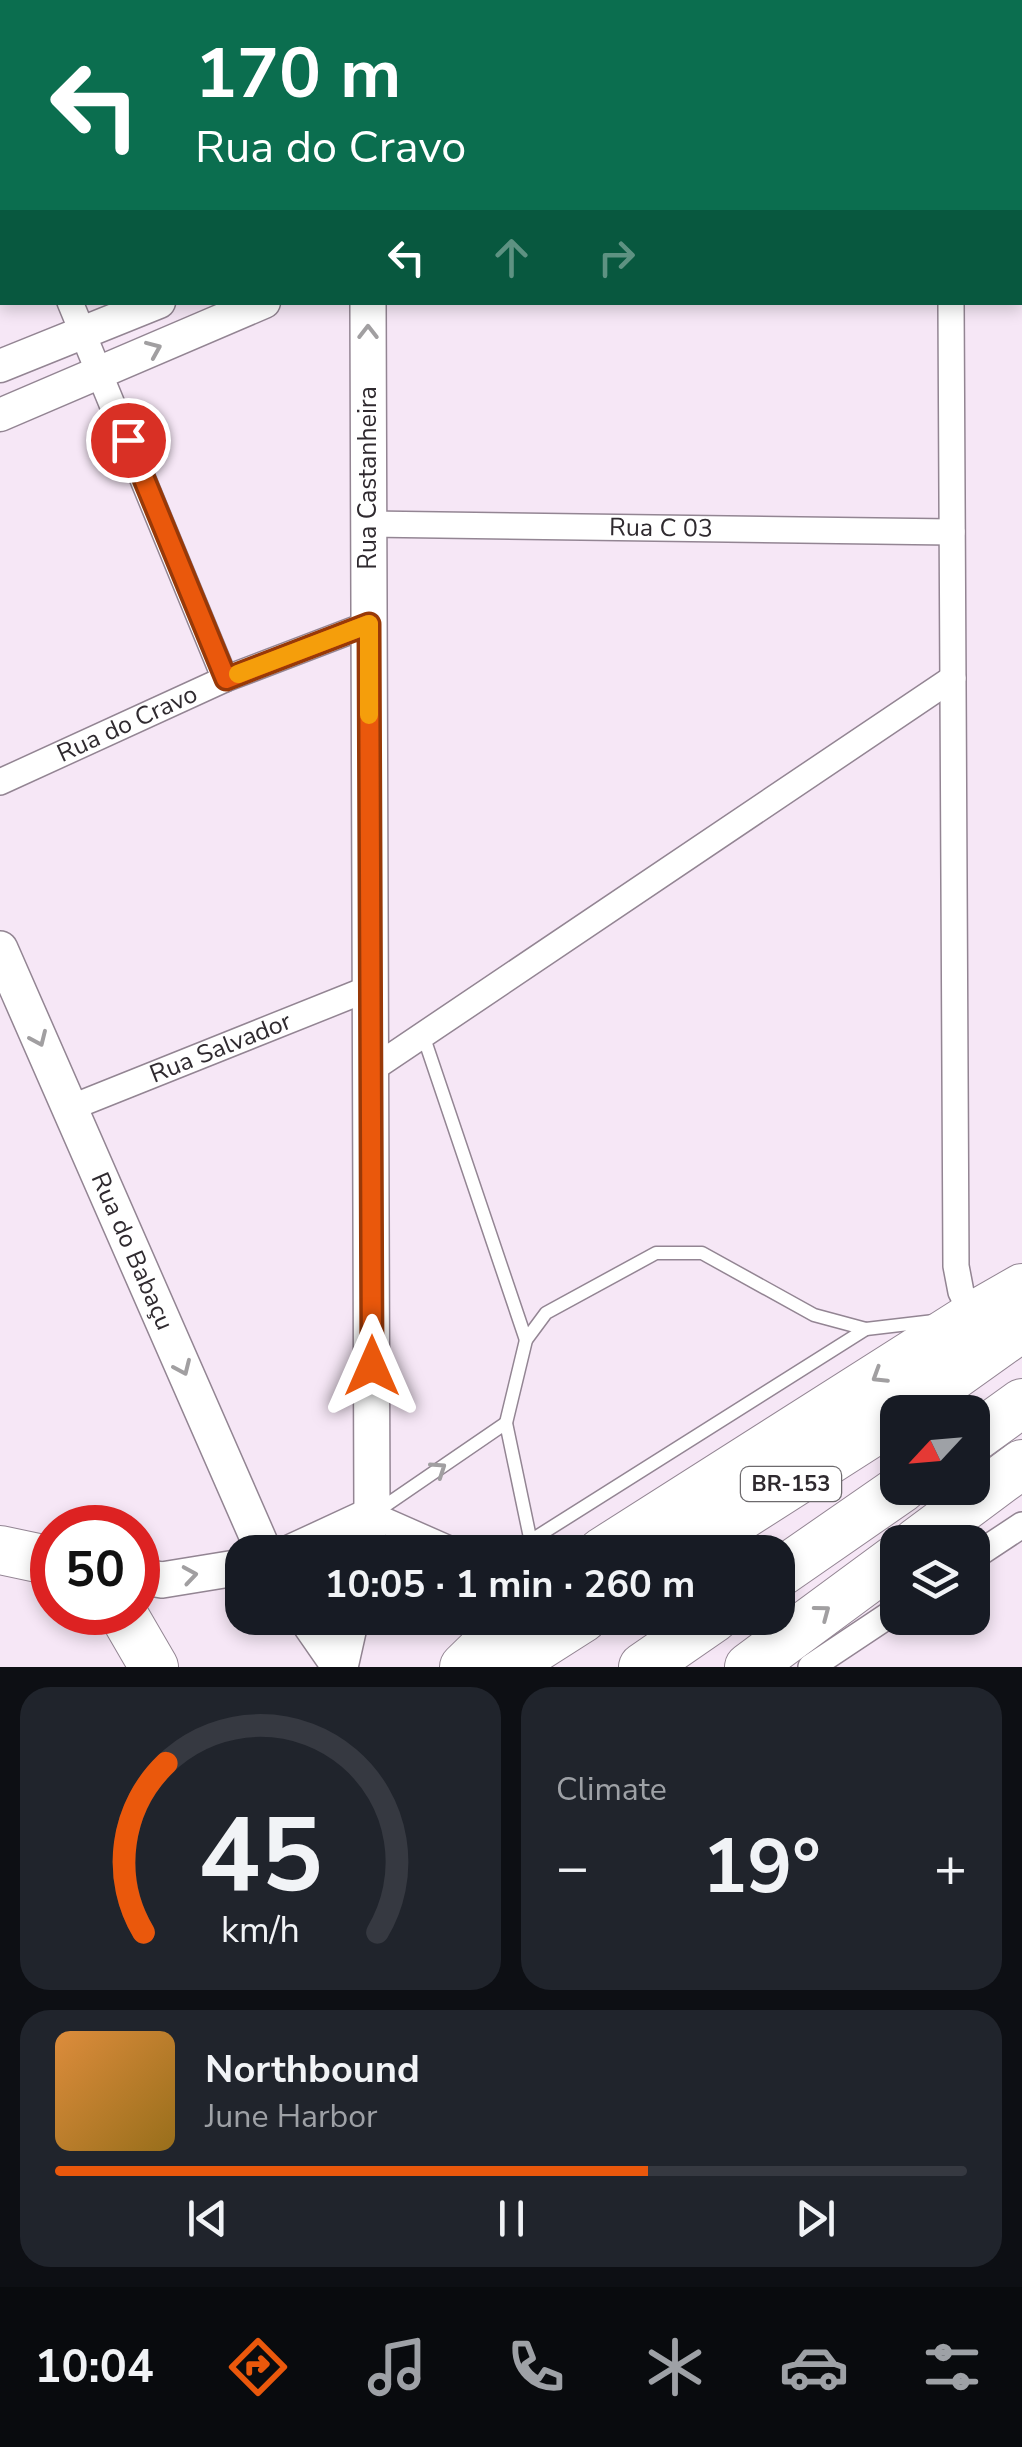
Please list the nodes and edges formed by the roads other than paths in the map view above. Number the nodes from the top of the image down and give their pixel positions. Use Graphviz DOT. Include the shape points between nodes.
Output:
graph roads {
  1 [pos="144,305"];
  2 [pos="257,305"];
  3 [pos="368,305"];
  4 [pos="951,305"];
  5 [pos="77,318"];
  6 [pos="0,366"];
  7 [pos="100,372"];
  8 [pos="0,415"];
  9 [pos="368,524"];
  10 [pos="952,532"];
  11 [pos="369,624"];
  12 [pos="954,678"];
  13 [pos="226,679"];
  14 [pos="0,782"];
  15 [pos="0,949"];
  16 [pos="370,988"];
  17 [pos="423,1036"];
  18 [pos="370,1070"];
  19 [pos="70,1108"];
  20 [pos="1022,1288"];
  21 [pos="973,1316"];
  22 [pos="1022,1326"];
  23 [pos="866,1329"];
  24 [pos="526,1340"];
  25 [pos="926,1395"];
  26 [pos="1022,1403"];
  27 [pos="506,1423"];
  28 [pos="990,1426"];
  29 [pos="880,1427"];
  30 [pos="1022,1464"];
  31 [pos="880,1503"];
  32 [pos="372,1514"];
  33 [pos="1022,1524"];
  34 [pos="940,1525"];
  35 [pos="257,1535"];
  36 [pos="328,1535"];
  37 [pos="368,1535"];
  38 [pos="418,1535"];
  39 [pos="529,1535"];
  40 [pos="550,1535"];
  41 [pos="629,1535"];
  42 [pos="711,1535"];
  43 [pos="990,1546"];
  44 [pos="0,1550"];
  45 [pos="30,1556"];
  46 [pos="795,1562"];
  47 [pos="880,1570"];
  48 [pos="225,1571"];
  49 [pos="160,1580"];
  50 [pos="880,1620"];
  51 [pos="135,1635"];
  52 [pos="318,1635"];
  53 [pos="347,1635"];
  54 [pos="497,1635"];
  55 [pos="556,1635"];
  56 [pos="689,1635"];
  57 [pos="154,1667"];
  58 [pos="340,1667"];
  59 [pos="464,1667"];
  60 [pos="506,1667"];
  61 [pos="643,1667"];
  62 [pos="749,1667"];
  63 [pos="811,1667"];
  1 -- 5 [label="street"];
  7 -- 2 [label="street, one-way"];
  9 -- 3 [label="main road, Rua Castanheira, one-way"];
  4 -- 10 [label="street"];
  5 -- 6 [label="street"];
  5 -- 7 [label="street"];
  7 -- 8 [label="street"];
  7 -- 13 [label="street"];
  9 -- 10 [label="street, Rua C 03"];
  9 -- 11 [label="main road, Rua Castanheira"];
  10 -- 12 [label="street"];
  11 -- 13 [label="street, Rua do Cravo"];
  11 -- 16 [label="main road, Rua Castanheira"];
  12 -- 17 [label="street"];
  12 -- 21 [label="street" via="956,1266"];
  13 -- 14 [label="street, Rua do Cravo"];
  15 -- 19 [label="main road, Rua do Babaçu, one-way"];
  16 -- 18 [label="main road, Rua Castanheira"];
  16 -- 19 [label="street, Rua Salvador"];
  17 -- 18 [label="street"];
  17 -- 24 [label="lane"];
  18 -- 32 [label="main road, Rua Castanheira"];
  19 -- 35 [label="main road, Rua do Babaçu, one-way"];
  20 -- 21 [label="highway"];
  21 -- 23 [label="lane"];
  21 -- 41 [label="highway, one-way"];
  22 -- 25 [label="highway, BR-153"];
  23 -- 24 [label="lane" via="814,1315 702,1253 656,1254 546,1313"];
  23 -- 40 [label="lane"];
  24 -- 27 [label="lane"];
  26 -- 28 [label="highway"];
  32 -- 27 [label="lane, one-way"];
  27 -- 39 [label="lane"];
  29 -- 42 [label="highway, BR-153"];
  30 -- 34 [label="highway"];
  31 -- 46 [label="highway, BR-153"];
  32 -- 36 [label="main road"];
  32 -- 37 [label="main road, Rua Castanheira"];
  32 -- 38 [label="street"];
  33 -- 43 [label="street"];
  44 -- 45 [label="highway"];
  62 -- 47 [label="highway, one-way"];
  49 -- 48 [label="main road, one-way"];
  50 -- 63 [label="street"];
  51 -- 57 [label="highway"];
  52 -- 58 [label="main road"];
  53 -- 58 [label="main road"];
  54 -- 59 [label="highway"];
  55 -- 60 [label="highway"];
  56 -- 61 [label="highway"];
}
